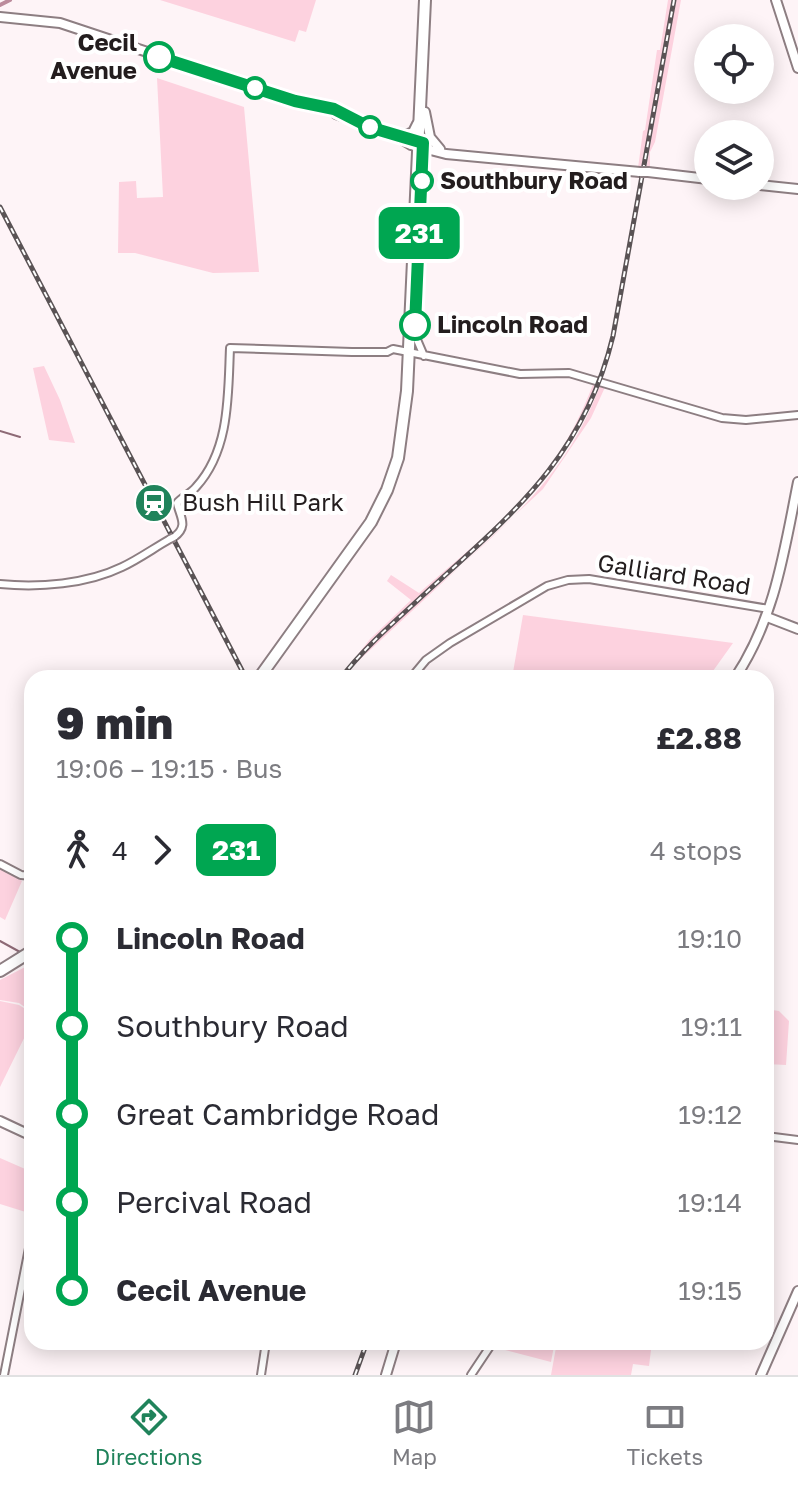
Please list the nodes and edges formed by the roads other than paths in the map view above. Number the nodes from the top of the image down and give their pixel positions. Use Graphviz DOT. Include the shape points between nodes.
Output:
graph roads {
  1 [pos="428,0"];
  2 [pos="776,0"];
  3 [pos="0,17"];
  4 [pos="798,68"];
  5 [pos="425,112"];
  6 [pos="416,143"];
  7 [pos="444,152"];
  8 [pos="419,166"];
  9 [pos="694,177"];
  10 [pos="774,186"];
  11 [pos="798,189"];
  12 [pos="414,202"];
  13 [pos="413,331"];
  14 [pos="415,355"];
  15 [pos="798,415"];
  16 [pos="798,482"];
  17 [pos="338,578"];
  18 [pos="0,584"];
  19 [pos="323,589"];
  20 [pos="769,611"];
  21 [pos="798,629"];
  22 [pos="265,670"];
  23 [pos="272,670"];
  24 [pos="418,670"];
  25 [pos="740,670"];
  26 [pos="0,864"];
  27 [pos="24,875"];
  28 [pos="24,956"];
  29 [pos="24,963"];
  30 [pos="0,971"];
  31 [pos="0,977"];
  32 [pos="0,1121"];
  33 [pos="24,1132"];
  34 [pos="774,1137"];
  35 [pos="798,1140"];
  36 [pos="24,1274"];
  37 [pos="798,1291"];
  38 [pos="774,1338"];
  39 [pos="265,1350"];
  40 [pos="393,1350"];
  41 [pos="488,1350"];
  42 [pos="770,1350"];
  43 [pos="4,1375"];
  44 [pos="261,1375"];
  45 [pos="386,1375"];
  46 [pos="471,1375"];
  47 [pos="761,1375"];
  1 -- 5 [label="highway"];
  1 -- 6 [label="highway"];
  2 -- 4 [label="main road"];
  3 -- 6 [label="main road" via="60,23 334,109"];
  5 -- 6 [label="highway"];
  5 -- 7 [label="main road" via="430,137"];
  6 -- 7 [label="main road"];
  6 -- 8 [label="highway"];
  6 -- 12 [label="main road"];
  7 -- 8 [label="main road"];
  7 -- 9 [label="main road"];
  8 -- 12 [label="highway"];
  8 -- 13 [label="highway"];
  10 -- 11 [label="main road"];
  12 -- 13 [label="highway"];
  13 -- 14 [label="highway"];
  14 -- 15 [label="street" via="520,374 569,373 725,419"];
  14 -- 17 [label="highway" via="400,471 380,518"];
  14 -- 18 [label="street" via="393,349 230,348 223,432 205,475 177,505 181,531 119,569 45,585"];
  14 -- 19 [label="highway" via="401,444 384,497"];
  16 -- 20 [label="main road"];
  17 -- 19 [label="highway"];
  17 -- 23 [label="highway"];
  19 -- 22 [label="highway"];
  20 -- 21 [label="main road"];
  20 -- 24 [label="street, Galliard Road" via="589,579 568,580 547,586 450,643"];
  20 -- 25 [label="main road"];
  26 -- 27 [label="street"];
  28 -- 30 [label="highway"];
  29 -- 31 [label="highway"];
  32 -- 33 [label="main road"];
  34 -- 35 [label="street"];
  36 -- 43 [label="street"];
  37 -- 38 [label="main road"];
  39 -- 44 [label="street"];
  40 -- 45 [label="main road"];
  41 -- 46 [label="street"];
  42 -- 47 [label="main road"];
}
